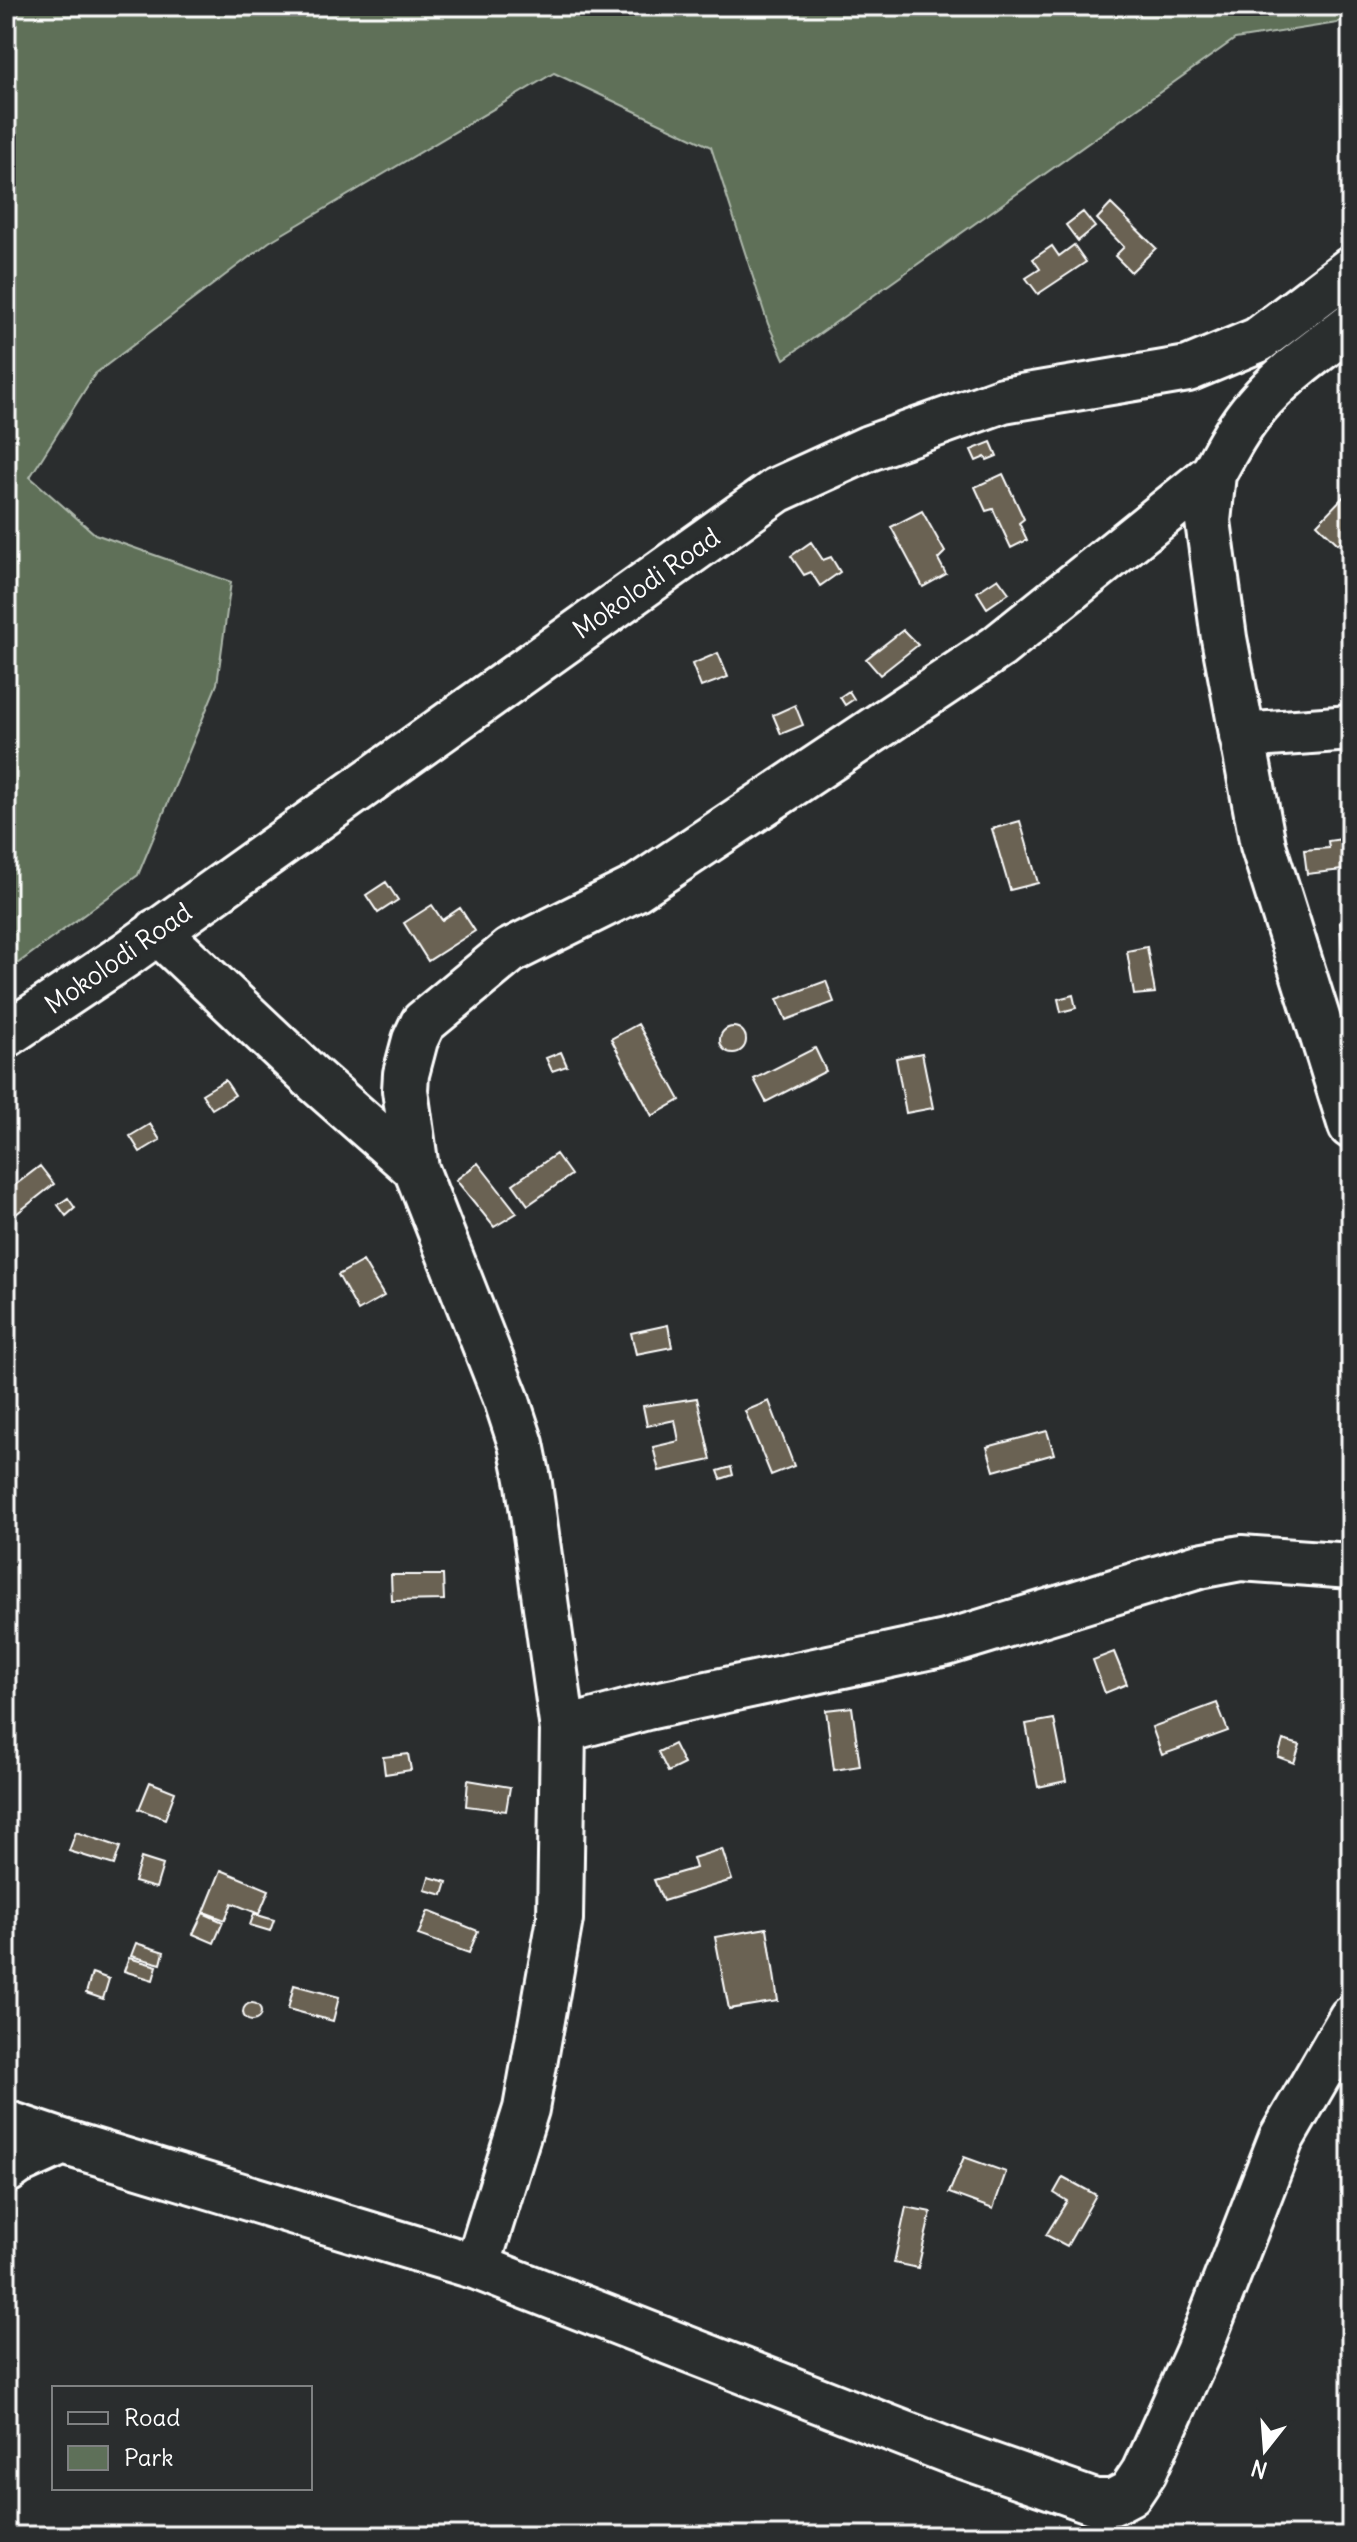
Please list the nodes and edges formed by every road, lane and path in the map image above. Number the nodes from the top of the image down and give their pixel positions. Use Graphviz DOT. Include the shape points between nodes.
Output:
graph roads {
  1 [pos="1351,269"];
  2 [pos="1308,303"];
  3 [pos="1350,326"];
  4 [pos="1213,474"];
  5 [pos="1351,728"];
  6 [pos="1242,736"];
  7 [pos="157,931"];
  8 [pos="6,1035"];
  9 [pos="1351,1126"];
  10 [pos="416,1169"];
  11 [pos="1351,1566"];
  12 [pos="563,1730"];
  13 [pos="1351,2018"];
  14 [pos="6,2123"];
  15 [pos="63,2142"];
  16 [pos="6,2171"];
  17 [pos="477,2267"];
  1 -- 2 [label="street, Mokolodi Road"];
  2 -- 3 [label="street"];
  2 -- 7 [label="street, Mokolodi Road" via="1258,340 1188,369 1003,400 869,448 777,490"];
  3 -- 4 [label="street" via="1257,404"];
  4 -- 6 [label="street" via="1208,521"];
  4 -- 10 [label="street" via="998,647 635,889 510,951 423,1023 405,1090"];
  5 -- 6 [label="street"];
  6 -- 9 [label="street" via="1263,845"];
  7 -- 8 [label="street, Mokolodi Road"];
  7 -- 10 [label="street"];
  10 -- 12 [label="street" via="521,1444"];
  11 -- 12 [label="street" via="1241,1558 1199,1566 946,1643"];
  12 -- 17 [label="street" via="556,1951 526,2109"];
  13 -- 17 [label="street" via="1281,2139 1198,2352 1144,2472 1130,2493 1113,2502 1095,2502 949,2451"];
  14 -- 15 [label="street"];
  15 -- 16 [label="street"];
  15 -- 17 [label="street"];
}
